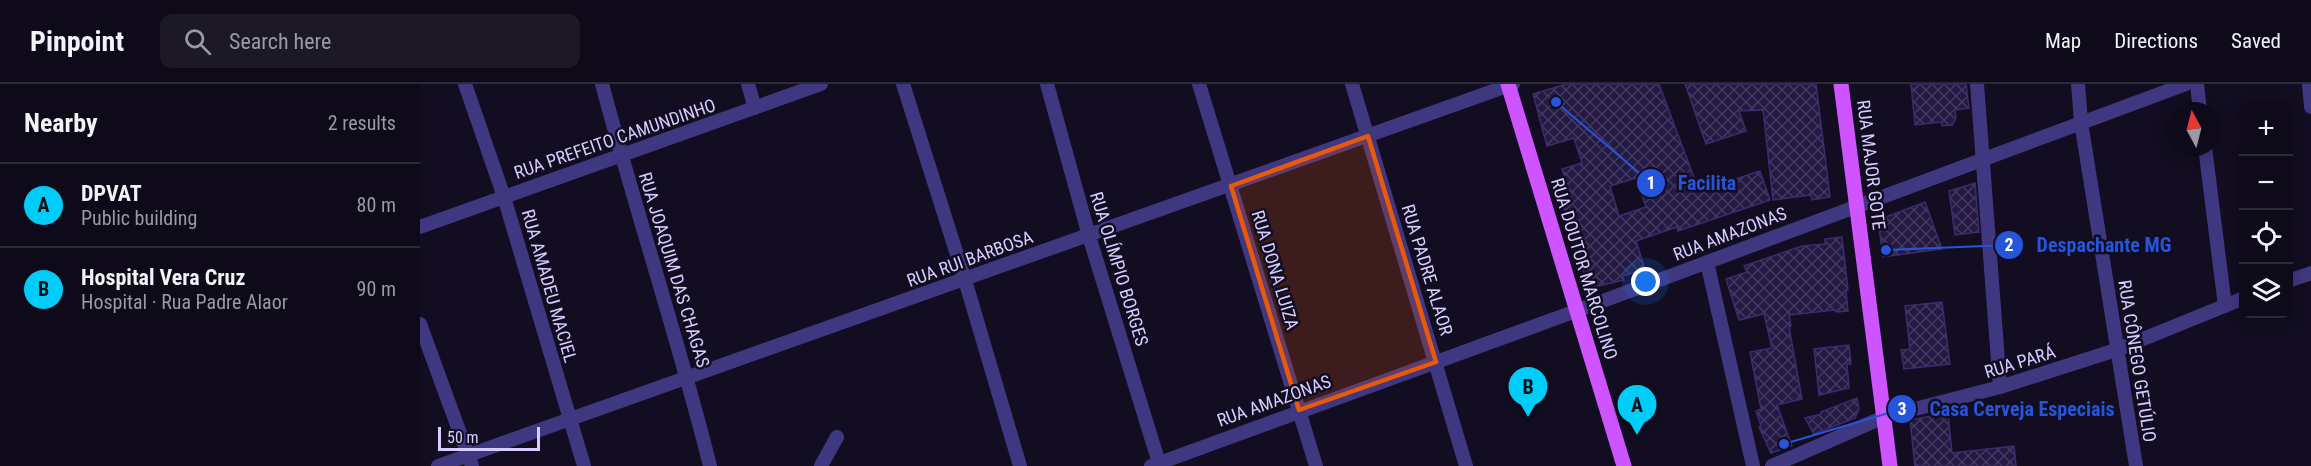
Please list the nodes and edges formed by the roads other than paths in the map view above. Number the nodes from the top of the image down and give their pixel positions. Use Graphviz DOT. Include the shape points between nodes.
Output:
graph roads {
  1 [pos="465,84"];
  2 [pos="602,84"];
  3 [pos="748,84"];
  4 [pos="821,84"];
  5 [pos="903,84"];
  6 [pos="1047,84"];
  7 [pos="1199,84"];
  8 [pos="1352,84"];
  9 [pos="1841,84"];
  10 [pos="1977,84"];
  11 [pos="2078,84"];
  12 [pos="2186,84"];
  13 [pos="2197,84"];
  14 [pos="2309,84"];
  15 [pos="1510,85"];
  16 [pos="2199,102"];
  17 [pos="2311,107"];
  18 [pos="755,108"];
  19 [pos="2081,122"];
  20 [pos="1368,136"];
  21 [pos="621,154"];
  22 [pos="2206,156"];
  23 [pos="1984,158"];
  24 [pos="1231,186"];
  25 [pos="504,197"];
  26 [pos="1857,206"];
  27 [pos="420,227"];
  28 [pos="1089,236"];
  29 [pos="1707,262"];
  30 [pos="2311,273"];
  31 [pos="965,280"];
  32 [pos="2293,280"];
  33 [pos="2239,300"];
  34 [pos="2225,306"];
  35 [pos="1576,311"];
  36 [pos="420,324"];
  37 [pos="2116,351"];
  38 [pos="1436,362"];
  39 [pos="688,378"];
  40 [pos="2000,387"];
  41 [pos="1299,410"];
  42 [pos="1884,417"];
  43 [pos="569,420"];
  44 [pos="837,437"];
  45 [pos="470,461"];
  46 [pos="1155,465"];
  47 [pos="438,466"];
  48 [pos="584,466"];
  49 [pos="710,466"];
  50 [pos="821,466"];
  51 [pos="1020,466"];
  52 [pos="1316,466"];
  53 [pos="1466,466"];
  54 [pos="1624,466"];
  55 [pos="1753,466"];
  56 [pos="1772,466"];
  57 [pos="1890,466"];
  58 [pos="2136,466"];
  1 -- 25 [label="street, RUA AMADEU MACIEL"];
  2 -- 21 [label="street, RUA JOAQUIM DAS CHAGAS"];
  3 -- 18 [label="street"];
  4 -- 18 [label="street, RUA PREFEITO CAMUNDINHO"];
  5 -- 31 [label="street"];
  6 -- 28 [label="street, RUA OLÍMPIO BORGES"];
  7 -- 24 [label="street, RUA DONA LUIZA"];
  8 -- 20 [label="street, RUA PADRE ALAOR"];
  9 -- 26 [label="main road, RUA MAJOR GOTE"];
  10 -- 23 [label="street"];
  11 -- 19 [label="street, RUA CÔNEGO GETÚLIO"];
  12 -- 19 [label="street, RUA AMAZONAS"];
  13 -- 16 [label="street"];
  14 -- 17 [label="street"];
  15 -- 20 [label="street, RUA RUI BARBOSA"];
  15 -- 35 [label="main road, RUA DOUTOR MARCOLINO"];
  18 -- 21 [label="street, RUA PREFEITO CAMUNDINHO"];
  19 -- 23 [label="street, RUA AMAZONAS"];
  19 -- 37 [label="street, RUA CÔNEGO GETÚLIO"];
  20 -- 24 [label="street, RUA RUI BARBOSA"];
  20 -- 38 [label="street, RUA PADRE ALAOR"];
  21 -- 25 [label="street, RUA PREFEITO CAMUNDINHO"];
  21 -- 39 [label="street, RUA JOAQUIM DAS CHAGAS"];
  22 -- 34 [label="street"];
  23 -- 26 [label="street, RUA AMAZONAS"];
  23 -- 40 [label="street"];
  24 -- 28 [label="street, RUA RUI BARBOSA"];
  24 -- 41 [label="street, RUA DONA LUIZA"];
  25 -- 27 [label="street, RUA PREFEITO CAMUNDINHO"];
  25 -- 43 [label="street, RUA AMADEU MACIEL"];
  26 -- 29 [label="street, RUA AMAZONAS"];
  26 -- 42 [label="main road, RUA MAJOR GOTE"];
  28 -- 31 [label="street, RUA RUI BARBOSA"];
  28 -- 46 [label="street, RUA OLÍMPIO BORGES"];
  29 -- 35 [label="street, RUA AMAZONAS"];
  29 -- 55 [label="street"];
  30 -- 32 [label="street"];
  31 -- 39 [label="street, RUA RUI BARBOSA"];
  31 -- 51 [label="street"];
  33 -- 34 [label="street, RUA PARÁ"];
  34 -- 37 [label="street, RUA PARÁ"];
  35 -- 38 [label="street, RUA AMAZONAS"];
  35 -- 54 [label="main road, RUA DOUTOR MARCOLINO"];
  36 -- 45 [label="street"];
  37 -- 40 [label="street, RUA PARÁ"];
  37 -- 58 [label="street, RUA CÔNEGO GETÚLIO"];
  38 -- 41 [label="street, RUA AMAZONAS"];
  38 -- 53 [label="street, RUA PADRE ALAOR"];
  39 -- 43 [label="street, RUA RUI BARBOSA"];
  39 -- 49 [label="street, RUA JOAQUIM DAS CHAGAS"];
  40 -- 42 [label="street, RUA PARÁ"];
  41 -- 46 [label="street, RUA AMAZONAS"];
  41 -- 52 [label="street, RUA DONA LUIZA"];
  42 -- 56 [label="street, RUA PARÁ"];
  42 -- 57 [label="main road, RUA MAJOR GOTE"];
  43 -- 45 [label="street, RUA RUI BARBOSA"];
  43 -- 48 [label="street, RUA AMADEU MACIEL"];
  44 -- 50 [label="street"];
  45 -- 47 [label="street, RUA RUI BARBOSA"];
}
